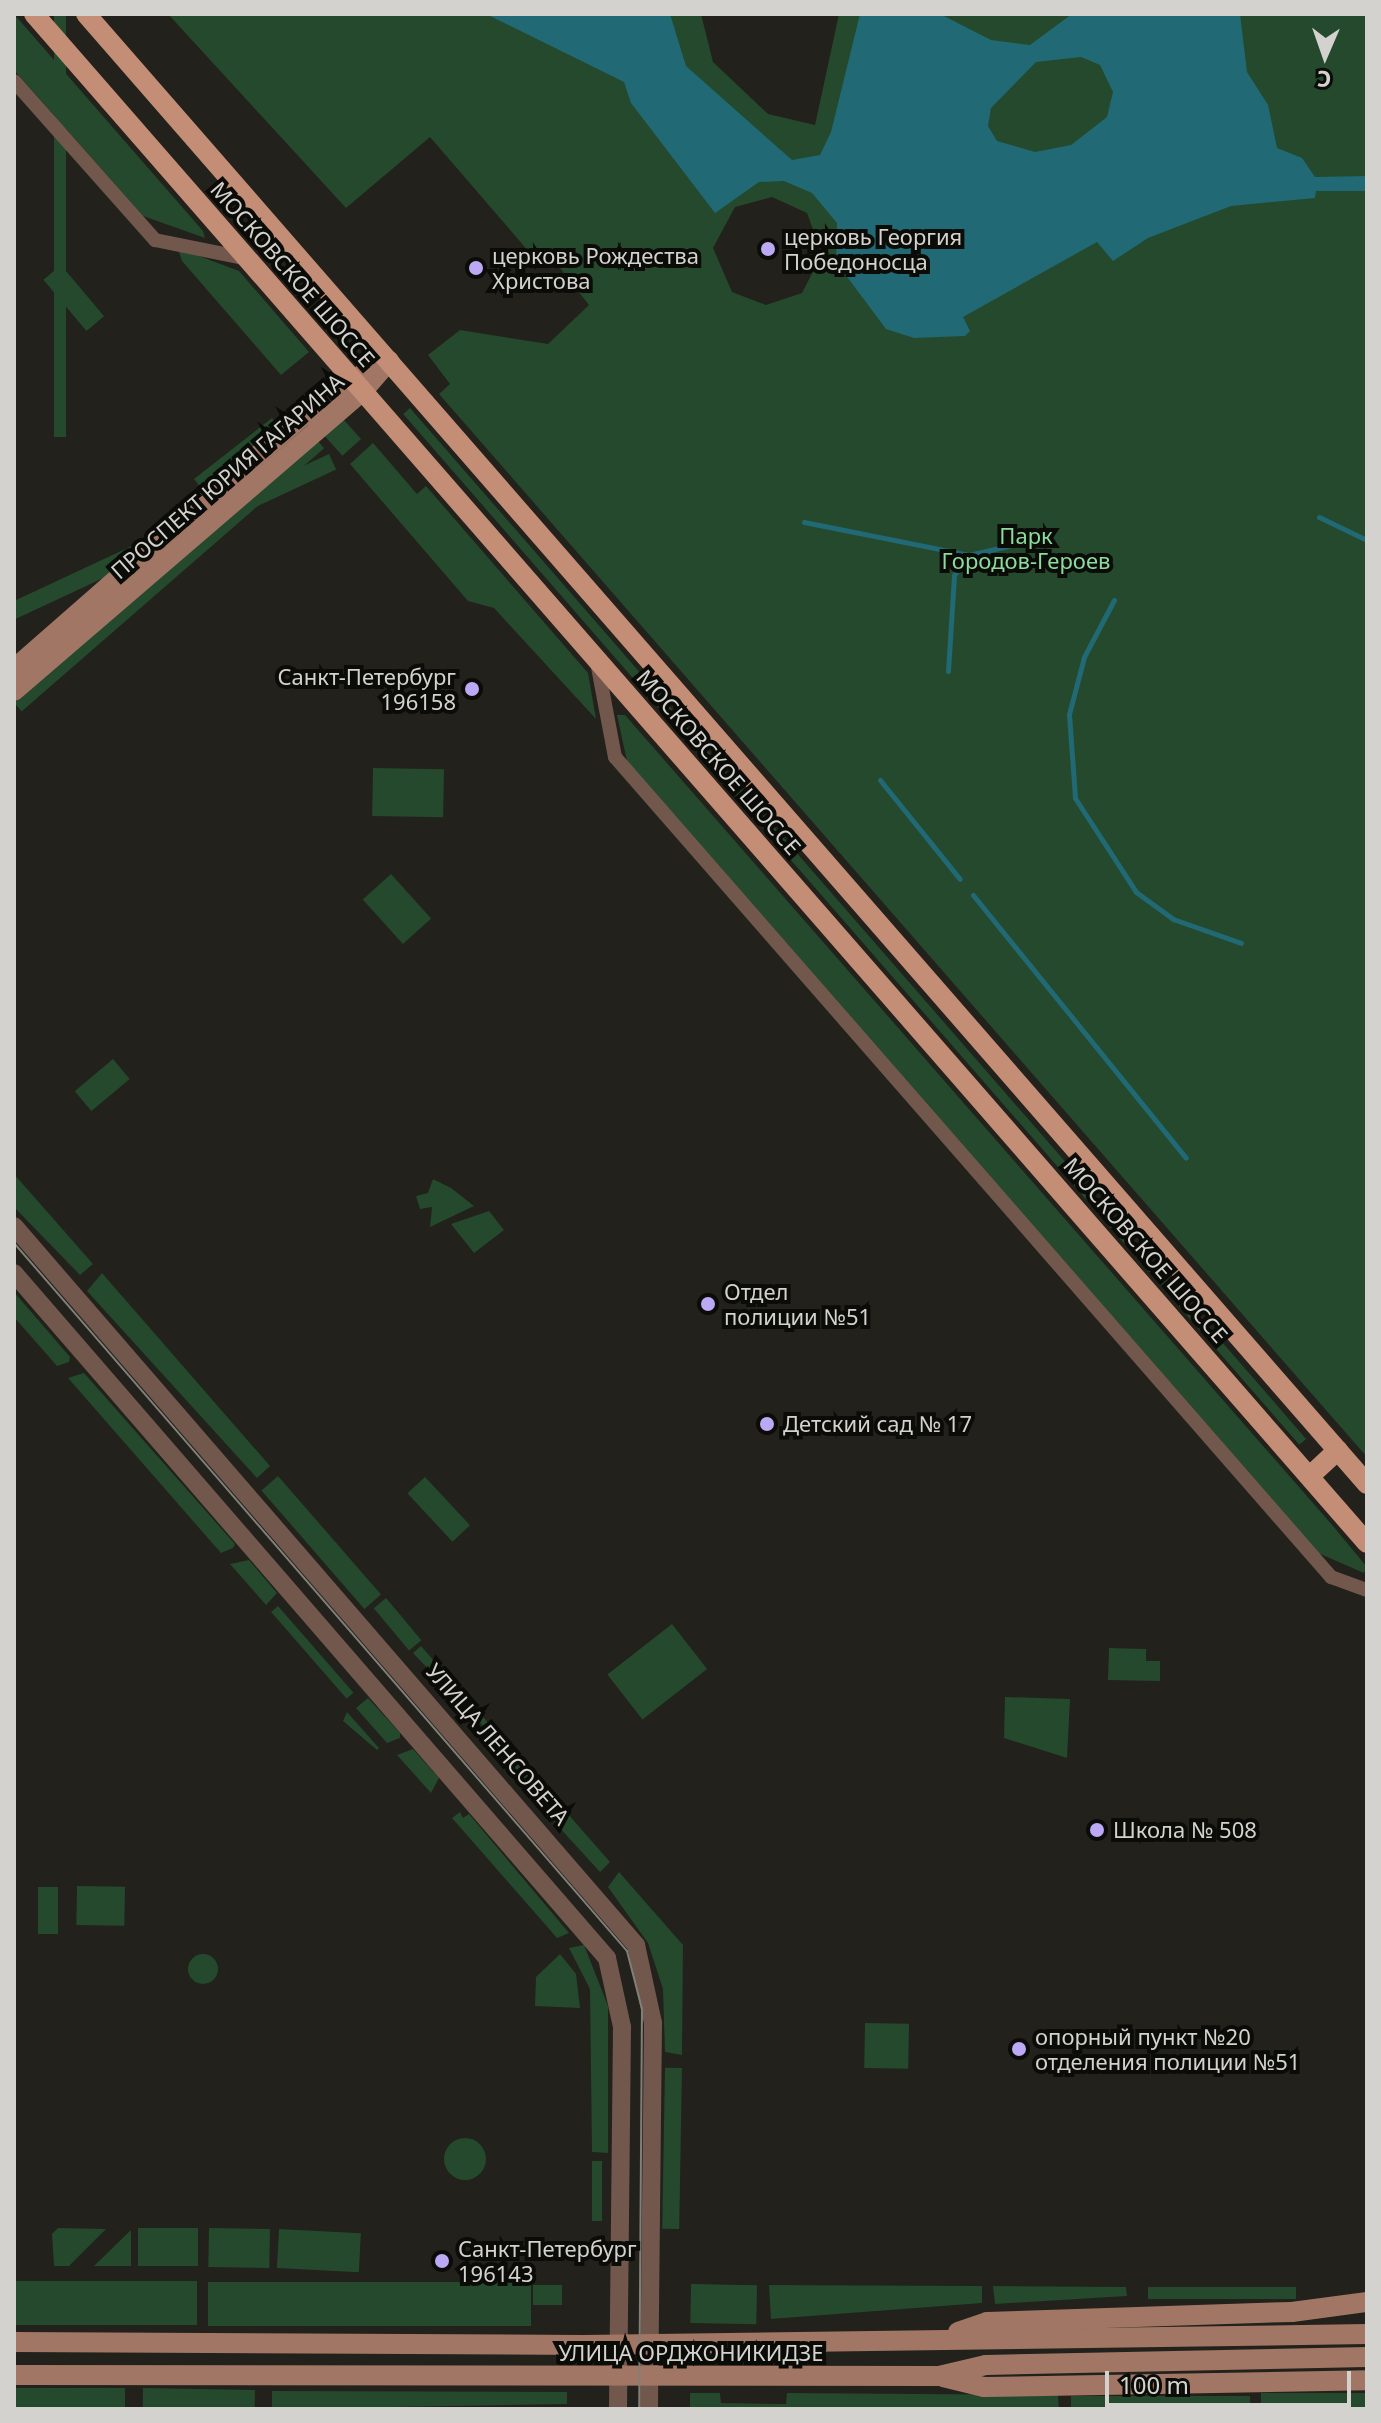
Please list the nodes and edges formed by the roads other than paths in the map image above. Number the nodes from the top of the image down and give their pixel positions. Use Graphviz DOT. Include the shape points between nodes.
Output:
graph roads {
  1 [pos="34,14"];
  2 [pos="86,14"];
  3 [pos="14,81"];
  4 [pos="249,259"];
  5 [pos="389,361"];
  6 [pos="358,384"];
  7 [pos="596,657"];
  8 [pos="14,669"];
  9 [pos="14,691"];
  10 [pos="14,1226"];
  11 [pos="14,1273"];
  12 [pos="1338,1450"];
  13 [pos="1310,1476"];
  14 [pos="1367,1484"];
  15 [pos="1367,1543"];
  16 [pos="1367,1590"];
  17 [pos="1367,2302"];
  18 [pos="1367,2334"];
  19 [pos="939,2338"];
  20 [pos="650,2341"];
  21 [pos="14,2342"];
  22 [pos="619,2343"];
  23 [pos="1367,2357"];
  24 [pos="14,2375"];
  25 [pos="939,2376"];
  26 [pos="618,2377"];
  27 [pos="649,2377"];
  28 [pos="1367,2380"];
  29 [pos="618,2409"];
  30 [pos="649,2409"];
  1 -- 4 [label="main road, МОСКОВСКОЕ ШОССЕ"];
  2 -- 5 [label="main road, МОСКОВСКОЕ ШОССЕ"];
  3 -- 4 [label="street" via="155,240"];
  4 -- 6 [label="main road, МОСКОВСКОЕ ШОССЕ"];
  5 -- 6 [label="main road, ПРОСПЕКТ ЮРИЯ ГАГАРИНА"];
  5 -- 12 [label="main road, МОСКОВСКОЕ ШОССЕ"];
  6 -- 7 [label="main road, МОСКОВСКОЕ ШОССЕ"];
  6 -- 8 [label="main road, ПРОСПЕКТ ЮРИЯ ГАГАРИНА"];
  6 -- 9 [label="main road, ПРОСПЕКТ ЮРИЯ ГАГАРИНА"];
  7 -- 13 [label="main road, МОСКОВСКОЕ ШОССЕ"];
  7 -- 16 [label="street" via="615,757 1331,1577"];
  10 -- 20 [label="street, УЛИЦА ЛЕНСОВЕТА" via="636,1945 653,2023"];
  11 -- 22 [label="street" via="607,1958 621,2008"];
  12 -- 13 [label="main road"];
  12 -- 14 [label="main road, МОСКОВСКОЕ ШОССЕ"];
  13 -- 15 [label="main road, МОСКОВСКОЕ ШОССЕ"];
  17 -- 19 [label="main road" via="1292,2312 987,2322"];
  18 -- 19 [label="main road, УЛИЦА ОРДЖОНИКИДЗЕ"];
  19 -- 20 [label="main road, УЛИЦА ОРДЖОНИКИДЗЕ"];
  20 -- 22 [label="main road, УЛИЦА ОРДЖОНИКИДЗЕ"];
  20 -- 27 [label="street, УЛИЦА ЛЕНСОВЕТА"];
  21 -- 22 [label="main road, УЛИЦА ОРДЖОНИКИДЗЕ"];
  22 -- 26 [label="street"];
  23 -- 25 [label="main road, УЛИЦА ОРДЖОНИКИДЗЕ" via="986,2365"];
  24 -- 26 [label="main road, УЛИЦА ОРДЖОНИКИДЗЕ"];
  25 -- 27 [label="main road, УЛИЦА ОРДЖОНИКИДЗЕ"];
  25 -- 28 [label="main road" via="984,2387"];
  26 -- 27 [label="main road, УЛИЦА ОРДЖОНИКИДЗЕ"];
  26 -- 29 [label="street"];
  27 -- 30 [label="street, УЛИЦА ЛЕНСОВЕТА"];
}
